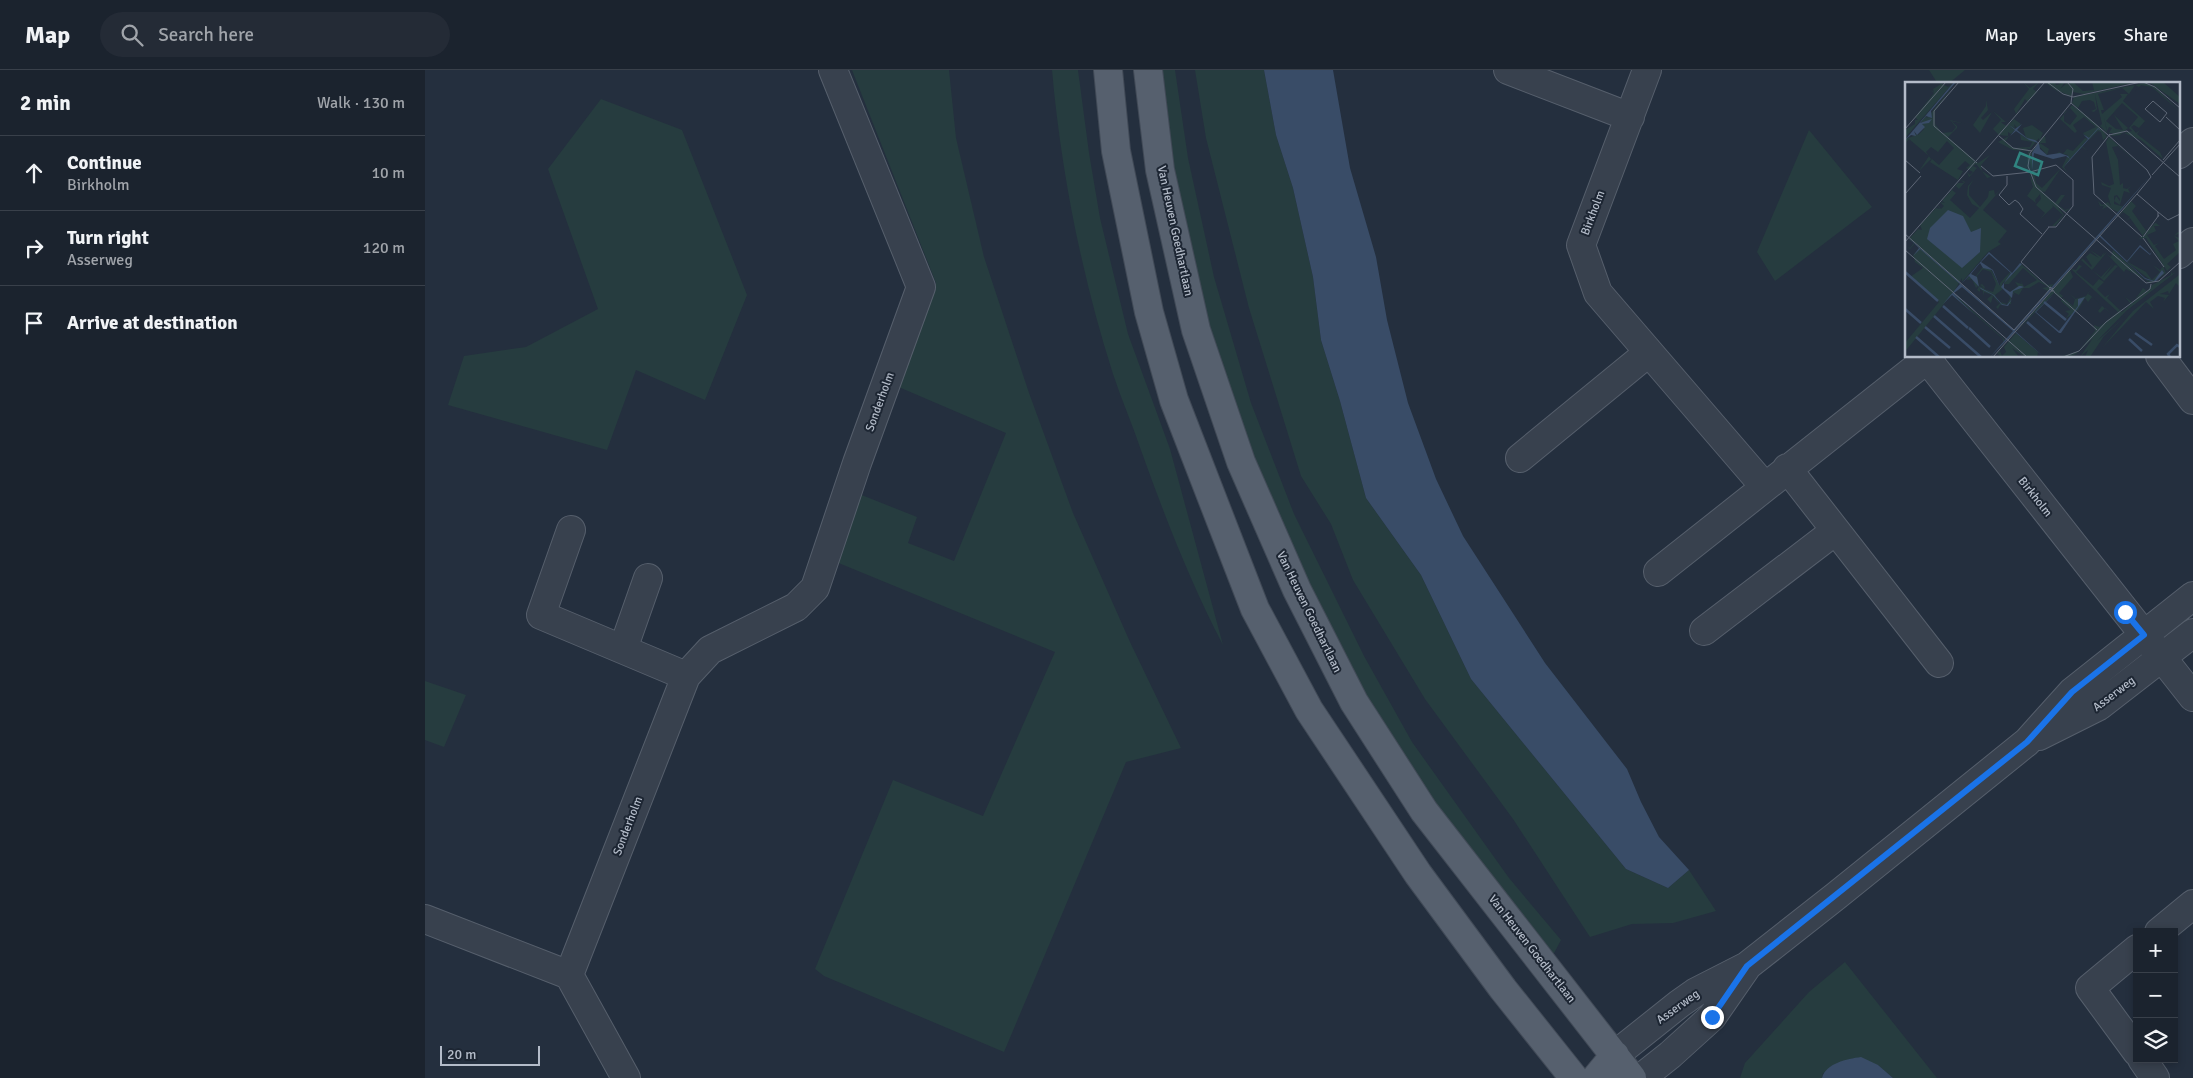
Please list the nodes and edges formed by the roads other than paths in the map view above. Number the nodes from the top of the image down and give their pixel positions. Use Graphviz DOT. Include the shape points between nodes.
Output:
graph roads {
  1 [pos="833,70"];
  2 [pos="1108,70"];
  3 [pos="1148,70"];
  4 [pos="1508,70"];
  5 [pos="1647,70"];
  6 [pos="1630,117"];
  7 [pos="2193,142"];
  8 [pos="2181,152"];
  9 [pos="2193,242"];
  10 [pos="2181,252"];
  11 [pos="1648,353"];
  12 [pos="1929,358"];
  13 [pos="2162,358"];
  14 [pos="2193,400"];
  15 [pos="1520,458"];
  16 [pos="1787,468"];
  17 [pos="1765,487"];
  18 [pos="571,530"];
  19 [pos="1835,531"];
  20 [pos="1657,572"];
  21 [pos="648,578"];
  22 [pos="2193,596"];
  23 [pos="1704,631"];
  24 [pos="2193,633"];
  25 [pos="2144,635"];
  26 [pos="623,649"];
  27 [pos="2162,658"];
  28 [pos="1939,663"];
  29 [pos="686,676"];
  30 [pos="2193,697"];
  31 [pos="2027,742"];
  32 [pos="2193,904"];
  33 [pos="425,920"];
  34 [pos="2164,928"];
  35 [pos="2133,953"];
  36 [pos="1747,966"];
  37 [pos="569,975"];
  38 [pos="2133,1047"];
  39 [pos="1615,1055"];
  40 [pos="2145,1063"];
  41 [pos="626,1078"];
  42 [pos="1574,1078"];
  43 [pos="1596,1078"];
  44 [pos="1632,1078"];
  45 [pos="1641,1078"];
  46 [pos="2155,1078"];
  1 -- 29 [label="street, Sonderholm" via="921,287 815,588 796,606 710,650"];
  2 -- 42 [label="main road" via="1115,152 1149,312 1174,400 1255,609 1309,710 1418,874"];
  3 -- 39 [label="main road, Van Heuven Goedhartlaan" via="1160,170 1196,330 1241,462 1297,590 1354,702 1424,811"];
  4 -- 6 [label="street"];
  5 -- 6 [label="street, Birkholm"];
  6 -- 11 [label="street, Birkholm" via="1581,245 1599,293"];
  7 -- 8 [label="street"];
  9 -- 10 [label="street"];
  11 -- 15 [label="street"];
  11 -- 17 [label="street, Birkholm"];
  12 -- 16 [label="street, Birkholm"];
  12 -- 25 [label="street, Birkholm"];
  13 -- 14 [label="street"];
  16 -- 17 [label="street, Birkholm"];
  16 -- 19 [label="street"];
  17 -- 20 [label="street, Birkholm"];
  18 -- 26 [label="street" via="541,615"];
  19 -- 23 [label="street"];
  19 -- 28 [label="street"];
  21 -- 26 [label="street"];
  22 -- 25 [label="street, Asserweg"];
  24 -- 27 [label="street, Asserweg"];
  25 -- 27 [label="street, Birkholm"];
  25 -- 31 [label="street, Asserweg" via="2072,692"];
  26 -- 29 [label="street"];
  27 -- 30 [label="street, Birkholm"];
  27 -- 31 [label="street, Asserweg" via="2089,713"];
  29 -- 37 [label="street, Sonderholm"];
  31 -- 36 [label="street, Asserweg"];
  32 -- 34 [label="street"];
  33 -- 37 [label="street"];
  35 -- 38 [label="street" via="2090,988"];
  36 -- 39 [label="street, Asserweg" via="1696,992"];
  36 -- 45 [label="street, Asserweg" via="1712,1017"];
  37 -- 41 [label="street"];
  39 -- 43 [label="main road"];
  39 -- 44 [label="main road, Van Heuven Goedhartlaan"];
  40 -- 46 [label="street"];
}
